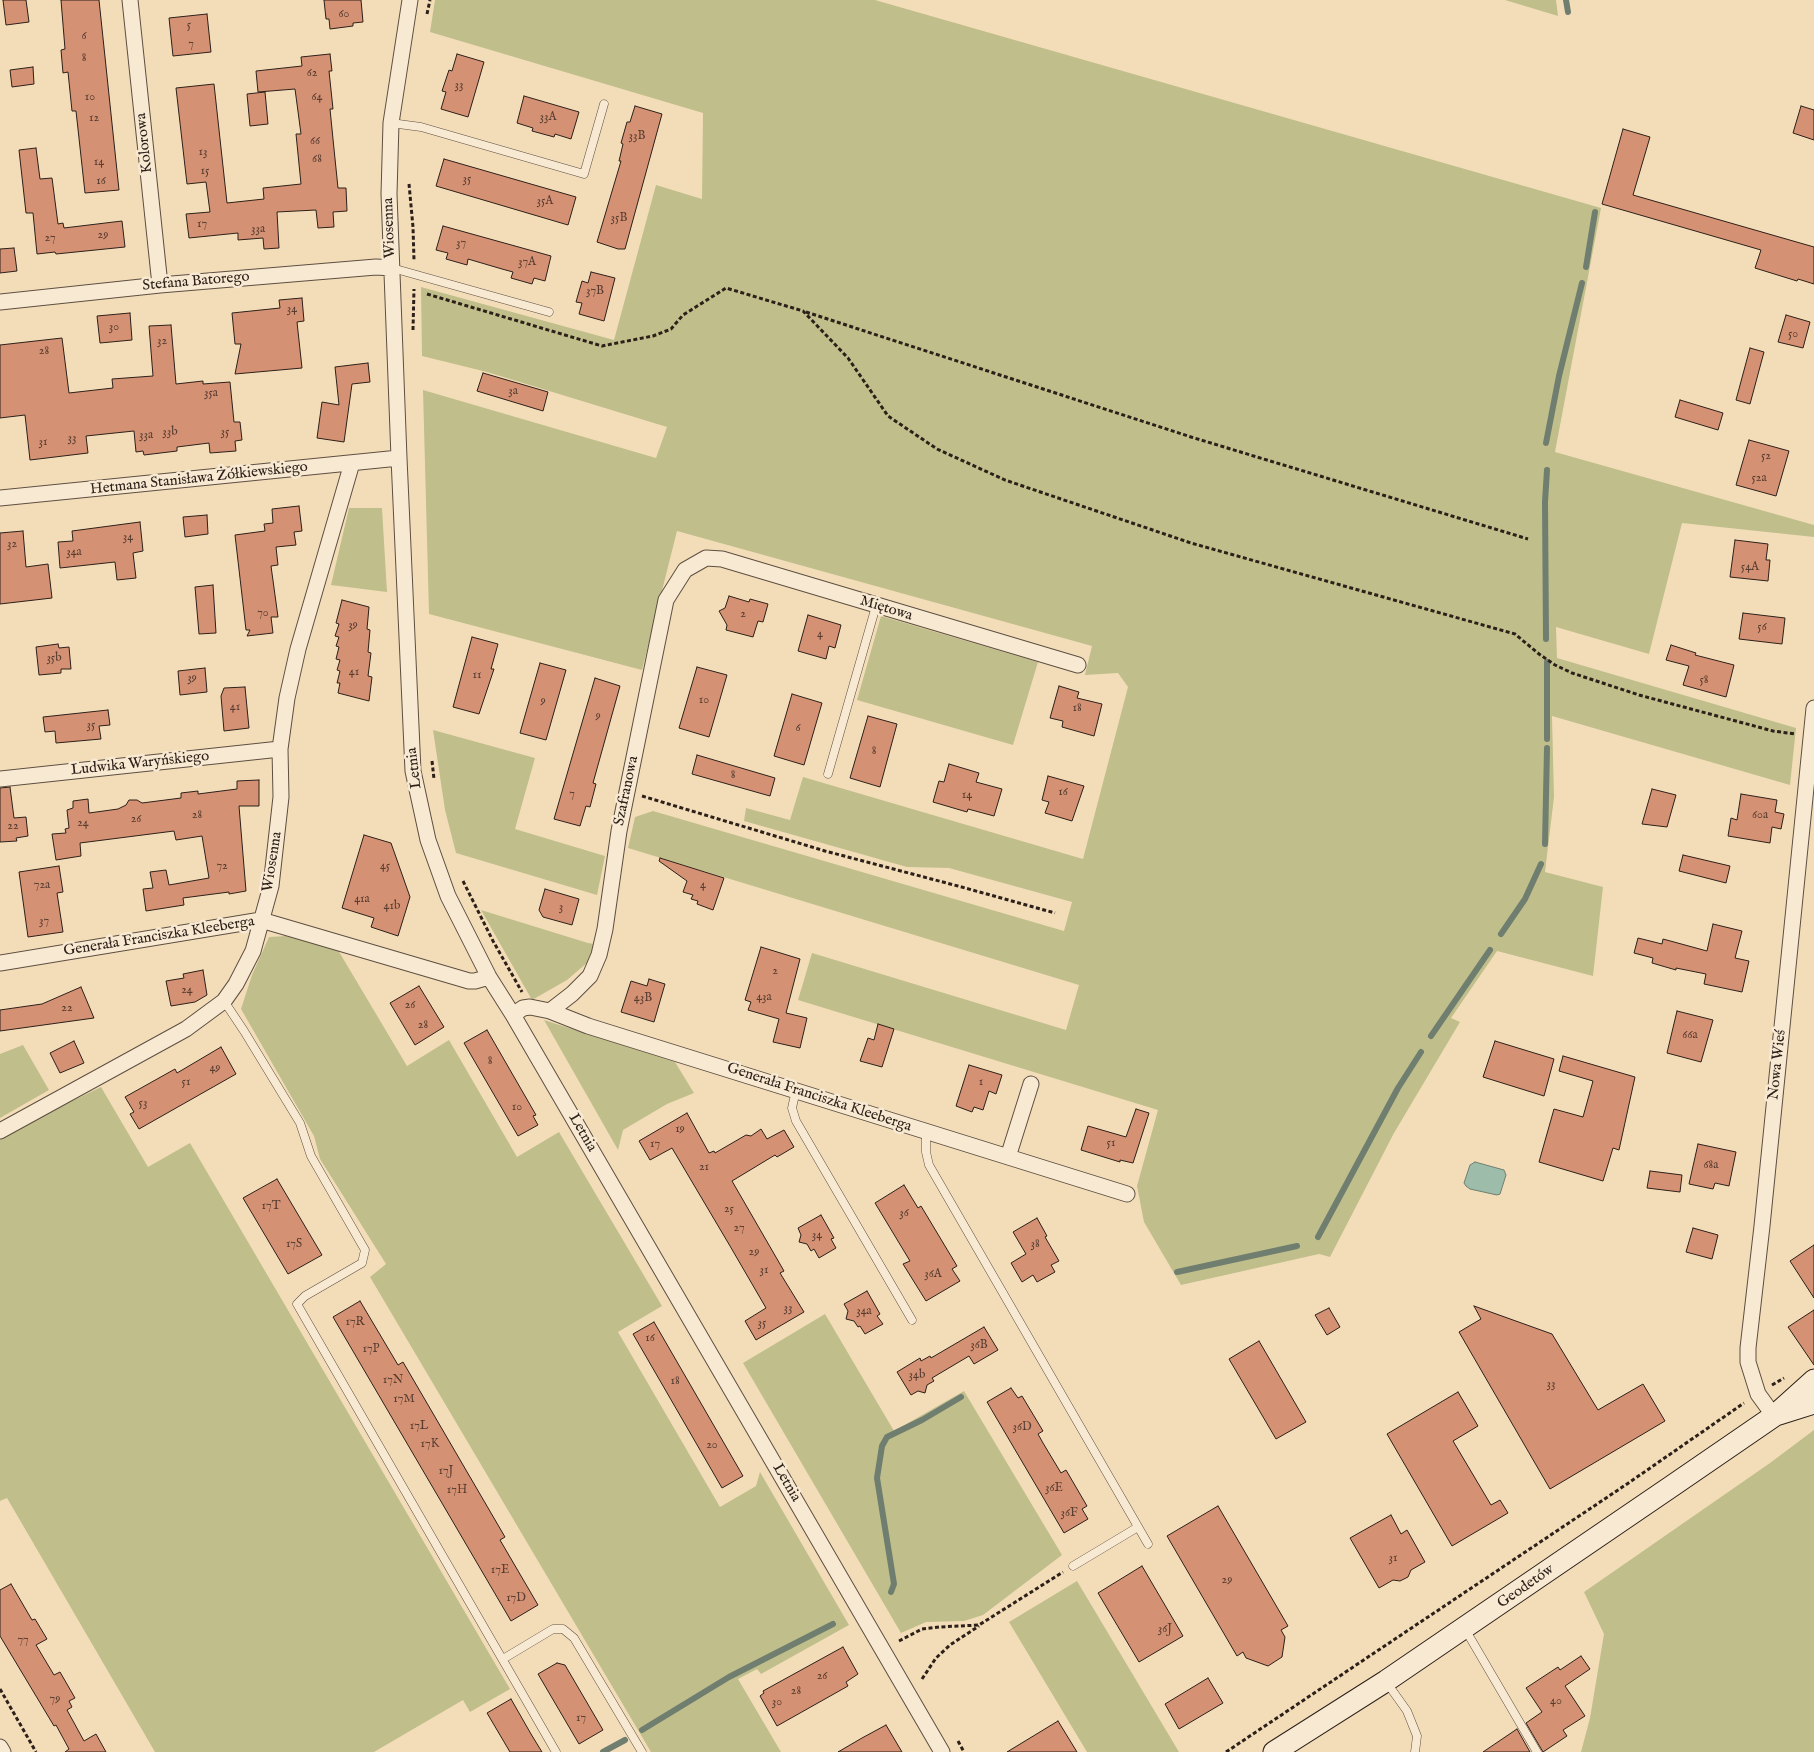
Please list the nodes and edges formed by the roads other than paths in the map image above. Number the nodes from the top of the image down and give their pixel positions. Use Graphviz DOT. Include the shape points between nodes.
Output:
graph roads {
  1 [pos="130,0"];
  2 [pos="410,0"];
  3 [pos="604,104"];
  4 [pos="391,123"];
  5 [pos="392,268"];
  6 [pos="160,285"];
  7 [pos="0,302"];
  8 [pos="549,312"];
  9 [pos="399,458"];
  10 [pos="352,463"];
  11 [pos="0,498"];
  12 [pos="696,564"];
  13 [pos="876,606"];
  14 [pos="1078,665"];
  15 [pos="1814,708"];
  16 [pos="1814,714"];
  17 [pos="280,749"];
  18 [pos="828,774"];
  19 [pos="0,779"];
  20 [pos="260,920"];
  21 [pos="0,963"];
  22 [pos="490,977"];
  23 [pos="224,1001"];
  24 [pos="550,1011"];
  25 [pos="513,1014"];
  26 [pos="1031,1084"];
  27 [pos="796,1090"];
  28 [pos="0,1130"];
  29 [pos="926,1132"];
  30 [pos="1008,1157"];
  31 [pos="1127,1194"];
  32 [pos="912,1320"];
  33 [pos="1814,1380"];
  34 [pos="1814,1403"];
  35 [pos="1774,1416"];
  36 [pos="1138,1527"];
  37 [pos="1148,1544"];
  38 [pos="1073,1566"];
  39 [pos="1464,1628"];
  40 [pos="503,1659"];
  41 [pos="1386,1681"];
  42 [pos="0,1747"];
  43 [pos="3,1752"];
  44 [pos="556,1752"];
  45 [pos="642,1752"];
  46 [pos="942,1752"];
  47 [pos="1274,1752"];
  48 [pos="1415,1752"];
  49 [pos="1537,1752"];
  1 -- 6 [label="street, Kolorowa"];
  2 -- 4 [label="street, Wiosenna"];
  3 -- 4 [label="lane" via="584,174 421,127"];
  4 -- 5 [label="street, Wiosenna"];
  5 -- 6 [label="street, Stefana Batorego"];
  5 -- 8 [label="lane"];
  5 -- 9 [label="street, Wiosenna"];
  6 -- 7 [label="street, Stefana Batorego"];
  9 -- 10 [label="street, Hetmana Stanisława Żółkiewskiego"];
  9 -- 22 [label="street, Letnia" via="414,771 436,866"];
  10 -- 11 [label="street, Hetmana Stanisława Żółkiewskiego"];
  10 -- 17 [label="street, Wiosenna" via="298,649"];
  12 -- 13 [label="street, Miętowa" via="706,558 722,559"];
  12 -- 24 [label="street, Szafranowa" via="685,570 666,600 619,831 599,955 590,976"];
  13 -- 14 [label="street, Miętowa"];
  13 -- 18 [label="lane"];
  15 -- 16 [label="street, Nowa Wieś"];
  16 -- 35 [label="street, Nowa Wieś" via="1748,1348 1748,1362 1758,1394"];
  17 -- 19 [label="street, Ludwika Waryńskiego"];
  17 -- 20 [label="street, Wiosenna" via="281,797 276,846 271,886"];
  20 -- 21 [label="street, Generała Franciszka Kleeberga"];
  20 -- 22 [label="street, Generała Franciszka Kleeberga" via="469,981"];
  20 -- 23 [label="street, Wiosenna" via="253,951"];
  22 -- 25 [label="street, Letnia"];
  23 -- 28 [label="street, Wiosenna" via="186,1029"];
  23 -- 40 [label="lane" via="300,1123 311,1156 365,1250 362,1263 297,1304"];
  24 -- 25 [label="street, Generała Franciszka Kleeberga" via="530,1007"];
  24 -- 27 [label="street, Generała Franciszka Kleeberga" via="588,1026"];
  25 -- 46 [label="street, Letnia"];
  26 -- 30 [label="street"];
  27 -- 29 [label="street, Generała Franciszka Kleeberga"];
  27 -- 32 [label="lane" via="792,1108 796,1121"];
  29 -- 30 [label="street, Generała Franciszka Kleeberga"];
  29 -- 36 [label="lane" via="929,1166"];
  30 -- 31 [label="street, Generała Franciszka Kleeberga"];
  33 -- 35 [label="main road, Geodetów"];
  34 -- 35 [label="main road, Geodetów"];
  35 -- 39 [label="main road, Geodetów"];
  36 -- 37 [label="lane"];
  36 -- 38 [label="lane"];
  39 -- 41 [label="main road, Geodetów"];
  39 -- 49 [label="lane"];
  40 -- 44 [label="lane"];
  40 -- 45 [label="lane" via="553,1629 563,1629 574,1638"];
  41 -- 47 [label="main road, Geodetów"];
  41 -- 48 [label="lane" via="1407,1711 1414,1728 1417,1736"];
  42 -- 43 [label="street"];
}
